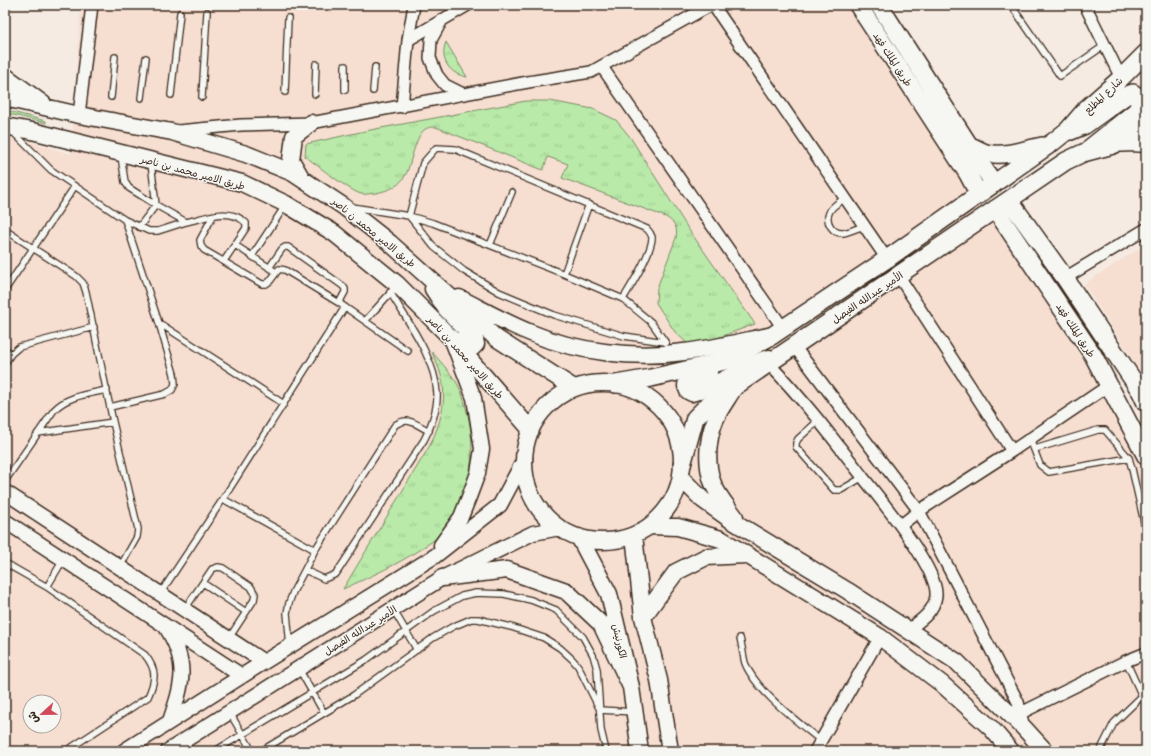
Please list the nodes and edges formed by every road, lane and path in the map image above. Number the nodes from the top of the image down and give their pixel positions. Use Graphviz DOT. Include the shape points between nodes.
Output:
graph roads {
  1 [pos="92,5"];
  2 [pos="468,5"];
  3 [pos="712,5"];
  4 [pos="858,5"];
  5 [pos="879,5"];
  6 [pos="1011,5"];
  7 [pos="1085,5"];
  8 [pos="416,6"];
  9 [pos="207,12"];
  10 [pos="180,13"];
  11 [pos="288,18"];
  12 [pos="442,20"];
  13 [pos="408,40"];
  14 [pos="1105,46"];
  15 [pos="1146,53"];
  16 [pos="115,57"];
  17 [pos="146,58"];
  18 [pos="316,64"];
  19 [pos="346,66"];
  20 [pos="375,67"];
  21 [pos="602,67"];
  22 [pos="5,76"];
  23 [pos="1121,78"];
  24 [pos="345,90"];
  25 [pos="372,91"];
  26 [pos="285,92"];
  27 [pos="315,94"];
  28 [pos="464,94"];
  29 [pos="171,95"];
  30 [pos="111,97"];
  31 [pos="202,97"];
  32 [pos="5,98"];
  33 [pos="141,98"];
  34 [pos="46,106"];
  35 [pos="402,107"];
  36 [pos="79,115"];
  37 [pos="311,123"];
  38 [pos="1146,124"];
  39 [pos="7,132"];
  40 [pos="172,132"];
  41 [pos="1057,139"];
  42 [pos="968,145"];
  43 [pos="1113,145"];
  44 [pos="1146,145"];
  45 [pos="121,153"];
  46 [pos="1083,153"];
  47 [pos="150,160"];
  48 [pos="984,167"];
  49 [pos="968,174"];
  50 [pos="302,179"];
  51 [pos="994,184"];
  52 [pos="74,186"];
  53 [pos="512,192"];
  54 [pos="979,195"];
  55 [pos="845,198"];
  56 [pos="286,204"];
  57 [pos="589,204"];
  58 [pos="156,205"];
  59 [pos="1002,205"];
  60 [pos="343,206"];
  61 [pos="213,216"];
  62 [pos="409,216"];
  63 [pos="125,220"];
  64 [pos="186,222"];
  65 [pos="864,226"];
  66 [pos="139,227"];
  67 [pos="1031,229"];
  68 [pos="1146,229"];
  69 [pos="5,230"];
  70 [pos="1017,241"];
  71 [pos="235,245"];
  72 [pos="490,245"];
  73 [pos="33,247"];
  74 [pos="252,256"];
  75 [pos="887,259"];
  76 [pos="224,261"];
  77 [pos="269,268"];
  78 [pos="276,272"];
  79 [pos="564,274"];
  80 [pos="427,276"];
  81 [pos="898,276"];
  82 [pos="1065,278"];
  83 [pos="394,288"];
  84 [pos="5,290"];
  85 [pos="443,290"];
  86 [pos="623,298"];
  87 [pos="339,303"];
  88 [pos="345,307"];
  89 [pos="365,321"];
  90 [pos="159,323"];
  91 [pos="94,327"];
  92 [pos="778,332"];
  93 [pos="451,338"];
  94 [pos="669,348"];
  95 [pos="5,349"];
  96 [pos="408,351"];
  97 [pos="11,354"];
  98 [pos="781,355"];
  99 [pos="729,360"];
  100 [pos="5,363"];
  101 [pos="616,384"];
  102 [pos="735,386"];
  103 [pos="1108,386"];
  104 [pos="574,388"];
  105 [pos="106,390"];
  106 [pos="1146,403"];
  107 [pos="284,404"];
  108 [pos="110,407"];
  109 [pos="819,420"];
  110 [pos="113,422"];
  111 [pos="531,430"];
  112 [pos="428,431"];
  113 [pos="38,433"];
  114 [pos="1030,439"];
  115 [pos="1035,449"];
  116 [pos="1012,451"];
  117 [pos="1146,456"];
  118 [pos="524,458"];
  119 [pos="1129,458"];
  120 [pos="681,472"];
  121 [pos="863,477"];
  122 [pos="5,481"];
  123 [pos="5,492"];
  124 [pos="223,499"];
  125 [pos="919,511"];
  126 [pos="5,521"];
  127 [pos="650,526"];
  128 [pos="901,526"];
  129 [pos="744,527"];
  130 [pos="560,528"];
  131 [pos="1146,531"];
  132 [pos="634,535"];
  133 [pos="579,537"];
  134 [pos="315,550"];
  135 [pos="745,555"];
  136 [pos="64,559"];
  137 [pos="430,560"];
  138 [pos="5,563"];
  139 [pos="120,567"];
  140 [pos="305,570"];
  141 [pos="442,578"];
  142 [pos="203,583"];
  143 [pos="47,587"];
  144 [pos="160,594"];
  145 [pos="393,609"];
  146 [pos="184,610"];
  147 [pos="246,612"];
  148 [pos="643,617"];
  149 [pos="164,624"];
  150 [pos="908,630"];
  151 [pos="406,631"];
  152 [pos="880,637"];
  153 [pos="228,638"];
  154 [pos="740,638"];
  155 [pos="290,646"];
  156 [pos="417,650"];
  157 [pos="1146,653"];
  158 [pos="1126,661"];
  159 [pos="264,662"];
  160 [pos="299,669"];
  161 [pos="242,676"];
  162 [pos="631,687"];
  163 [pos="312,692"];
  164 [pos="1144,695"];
  165 [pos="600,710"];
  166 [pos="634,712"];
  167 [pos="229,713"];
  168 [pos="324,713"];
  169 [pos="1022,720"];
  170 [pos="170,721"];
  171 [pos="242,735"];
  172 [pos="818,746"];
  173 [pos="66,751"];
  174 [pos="124,751"];
  175 [pos="168,751"];
  176 [pos="216,751"];
  177 [pos="252,751"];
  178 [pos="261,751"];
  179 [pos="606,751"];
  180 [pos="640,751"];
  181 [pos="670,751"];
  182 [pos="1011,751"];
  183 [pos="1045,751"];
  184 [pos="1100,751"];
  1 -- 36 [label="street"];
  2 -- 12 [label="street"];
  3 -- 21 [label="street"];
  3 -- 55 [label="street"];
  4 -- 49 [label="main road, طريق الملك فهد"];
  5 -- 42 [label="main road, طريق الملك فهد"];
  6 -- 14 [label="lane" via="1060,76"];
  7 -- 14 [label="street"];
  8 -- 13 [label="street"];
  9 -- 31 [label="lane"];
  10 -- 29 [label="lane"];
  11 -- 26 [label="lane"];
  12 -- 13 [label="street"];
  12 -- 28 [label="street" via="431,40 430,58 437,75 445,85"];
  13 -- 35 [label="street"];
  14 -- 23 [label="street"];
  15 -- 23 [label="main road, شارع المطلع"];
  16 -- 30 [label="lane"];
  17 -- 33 [label="lane"];
  18 -- 27 [label="lane"];
  19 -- 24 [label="lane"];
  20 -- 25 [label="lane"];
  21 -- 28 [label="street" via="591,72"];
  21 -- 92 [label="street"];
  22 -- 34 [label="main road"];
  23 -- 41 [label="main road, شارع المطلع"];
  28 -- 35 [label="street"];
  32 -- 34 [label="main road, طريق الامير محمد ن ناصر"];
  34 -- 36 [label="main road, طريق الامير محمد ن ناصر"];
  35 -- 37 [label="street"];
  36 -- 40 [label="main road, طريق الامير محمد ن ناصر"];
  37 -- 40 [label="street" via="241,125"];
  37 -- 50 [label="main road" via="294,136 292,160"];
  38 -- 43 [label="main road"];
  39 -- 45 [label="main road, طريق الامير محمد بن ناصر" via="32,131"];
  39 -- 52 [label="lane"];
  40 -- 50 [label="main road, طريق الامير محمد ن ناصر" via="246,154"];
  41 -- 42 [label="main road" via="1045,146 998,154 985,153"];
  41 -- 46 [label="main road" via="1085,125 1125,96 1133,93 1136,95 1140,102 1135,112"];
  41 -- 51 [label="main road, الأمير عبدالله الفيصل"];
  42 -- 48 [label="main road, طريق الملك فهد"];
  43 -- 44 [label="street"];
  43 -- 46 [label="main road"];
  45 -- 47 [label="main road, طريق الامير محمد بن ناصر"];
  45 -- 58 [label="lane" via="125,182 129,188"];
  46 -- 59 [label="main road, الأمير عبدالله الفيصل" via="1066,161"];
  47 -- 56 [label="main road, طريق الامير محمد بن ناصر" via="242,183"];
  47 -- 58 [label="lane"];
  48 -- 49 [label="main road" via="978,175"];
  48 -- 51 [label="main road, طريق الملك فهد"];
  49 -- 54 [label="main road, طريق الملك فهد"];
  50 -- 60 [label="main road, طريق الامير محمد ن ناصر"];
  51 -- 54 [label="main road, الأمير عبدالله الفيصل"];
  52 -- 63 [label="lane"];
  52 -- 73 [label="lane"];
  53 -- 72 [label="lane"];
  54 -- 75 [label="main road, الأمير عبدالله الفيصل"];
  55 -- 65 [label="street"];
  55 -- 65 [label="lane" via="828,213 832,229 842,233"];
  56 -- 74 [label="lane"];
  56 -- 83 [label="main road, طريق الامير محمد بن ناصر" via="334,233"];
  57 -- 62 [label="lane" via="455,149 436,148 424,163"];
  57 -- 79 [label="lane"];
  57 -- 86 [label="lane" via="647,228 652,236 651,247"];
  58 -- 64 [label="lane"];
  58 -- 66 [label="lane"];
  59 -- 67 [label="main road, طريق الملك فهد"];
  59 -- 70 [label="main road, طريق الملك فهد"];
  59 -- 81 [label="main road, الأمير عبدالله الفيصل"];
  60 -- 62 [label="lane"];
  60 -- 80 [label="main road, طريق الامير محمد ن ناصر"];
  61 -- 64 [label="lane"];
  61 -- 71 [label="lane" via="224,213 246,223 246,228"];
  61 -- 76 [label="lane" via="200,240 201,246"];
  62 -- 72 [label="lane"];
  62 -- 94 [label="lane" via="434,247 464,272 499,292 554,315"];
  63 -- 66 [label="lane"];
  63 -- 90 [label="lane"];
  64 -- 66 [label="lane" via="158,231 148,231"];
  65 -- 75 [label="street"];
  67 -- 70 [label="main road" via="1023,228 1019,231"];
  67 -- 82 [label="main road, طريق الملك فهد"];
  68 -- 82 [label="street"];
  69 -- 73 [label="lane"];
  70 -- 103 [label="main road, طريق الملك فهد" via="1093,356"];
  71 -- 74 [label="lane"];
  71 -- 76 [label="lane"];
  72 -- 79 [label="lane"];
  73 -- 84 [label="lane"];
  73 -- 91 [label="lane" via="83,283"];
  74 -- 77 [label="lane"];
  75 -- 92 [label="main road, الأمير عبدالله الفيصل"];
  76 -- 78 [label="lane" via="262,284 270,281"];
  77 -- 78 [label="lane"];
  77 -- 87 [label="lane" via="282,249 288,247 343,286 345,292"];
  78 -- 87 [label="lane" via="279,269 285,270"];
  79 -- 86 [label="lane"];
  80 -- 85 [label="main road, طريق الامير محمد ن ناصر"];
  80 -- 93 [label="main road" via="446,309 475,339 476,344 472,348 467,348"];
  81 -- 98 [label="main road, الأمير عبدالله الفيصل"];
  81 -- 116 [label="street"];
  82 -- 106 [label="main road, طريق الملك فهد"];
  83 -- 89 [label="lane"];
  83 -- 93 [label="main road, طريق الامير محمد بن ناصر"];
  83 -- 112 [label="lane" via="427,356 434,377 436,408"];
  85 -- 94 [label="main road" via="532,333 567,345 601,352 637,354"];
  85 -- 104 [label="main road, طريق الامير محمد ن ناصر" via="496,338"];
  86 -- 94 [label="lane" via="651,322"];
  87 -- 88 [label="lane"];
  88 -- 89 [label="lane"];
  88 -- 107 [label="lane"];
  89 -- 96 [label="lane"];
  90 -- 107 [label="lane"];
  90 -- 108 [label="lane" via="174,374 175,384 172,390 165,394"];
  91 -- 97 [label="lane" via="19,347"];
  91 -- 105 [label="lane"];
  92 -- 94 [label="main road" via="683,352"];
  92 -- 99 [label="main road, الأمير عبدالله الفيصل"];
  93 -- 111 [label="main road, طريق الامير محمد بن ناصر"];
  93 -- 137 [label="street" via="474,398 482,449 478,473 461,517"];
  95 -- 97 [label="lane"];
  97 -- 100 [label="lane"];
  98 -- 99 [label="main road" via="761,360 698,391 688,391 688,379 712,371"];
  98 -- 102 [label="main road, الأمير عبدالله الفيصل"];
  98 -- 109 [label="street" via="787,382"];
  98 -- 125 [label="street"];
  99 -- 101 [label="main road, الأمير عبدالله الفيصل"];
  101 -- 104 [label="main road" via="595,383"];
  101 -- 120 [label="main road" via="638,391 656,404 671,421 680,442"];
  102 -- 120 [label="main road, الأمير عبدالله الفيصل" via="695,418"];
  102 -- 129 [label="main road" via="718,413 710,435 709,461 712,481 724,503"];
  103 -- 114 [label="street"];
  103 -- 117 [label="main road, طريق الملك فهد"];
  104 -- 111 [label="main road" via="556,398 542,412"];
  105 -- 108 [label="lane"];
  105 -- 113 [label="lane" via="60,404"];
  107 -- 124 [label="lane"];
  108 -- 110 [label="lane"];
  109 -- 121 [label="street"];
  109 -- 121 [label="lane" via="798,439 796,447 834,490 841,490"];
  110 -- 113 [label="lane"];
  110 -- 139 [label="lane" via="138,529 137,538"];
  111 -- 118 [label="main road"];
  112 -- 134 [label="lane" via="408,420 395,425"];
  112 -- 140 [label="lane" via="336,574 324,578"];
  113 -- 122 [label="lane"];
  114 -- 115 [label="lane"];
  114 -- 116 [label="street"];
  115 -- 119 [label="lane" via="1040,465 1050,472"];
  115 -- 119 [label="lane" via="1104,430"];
  116 -- 125 [label="street"];
  118 -- 130 [label="main road" via="528,485 540,510"];
  118 -- 137 [label="street" via="500,505"];
  119 -- 131 [label="lane"];
  120 -- 127 [label="main road" via="674,497 664,513"];
  120 -- 129 [label="main road" via="703,500"];
  121 -- 128 [label="street"];
  123 -- 139 [label="street"];
  124 -- 134 [label="lane"];
  124 -- 144 [label="lane"];
  125 -- 128 [label="street"];
  125 -- 169 [label="street" via="1018,702"];
  126 -- 136 [label="street"];
  127 -- 132 [label="main road"];
  127 -- 135 [label="main road" via="678,527 721,539"];
  128 -- 150 [label="street" via="927,568 934,582 936,595 925,618"];
  129 -- 150 [label="main road"];
  130 -- 133 [label="main road"];
  130 -- 141 [label="street, الأمير عبدالله الفيصل" via="533,533"];
  132 -- 133 [label="main road" via="598,541"];
  132 -- 148 [label="main road"];
  133 -- 162 [label="main road, الكورنيش" via="609,594"];
  134 -- 140 [label="lane"];
  135 -- 148 [label="main road" via="706,558 676,572"];
  135 -- 152 [label="main road"];
  136 -- 143 [label="lane"];
  136 -- 149 [label="street"];
  137 -- 155 [label="street"];
  138 -- 143 [label="lane"];
  139 -- 144 [label="street"];
  140 -- 155 [label="lane" via="289,603 287,613"];
  141 -- 145 [label="street, الأمير عبدالله الفيصل"];
  141 -- 162 [label="main road" via="507,570 566,591 601,624"];
  142 -- 146 [label="lane"];
  142 -- 147 [label="lane"];
  142 -- 147 [label="lane" via="212,569 223,568 251,588 255,594"];
  143 -- 173 [label="lane" via="145,655 152,664 154,674 153,686 148,697"];
  144 -- 146 [label="street"];
  145 -- 151 [label="lane"];
  145 -- 160 [label="street, الأمير عبدالله الفيصل"];
  146 -- 153 [label="street"];
  147 -- 153 [label="lane"];
  148 -- 181 [label="main road" via="659,680"];
  149 -- 161 [label="street"];
  149 -- 170 [label="street" via="180,655 183,676"];
  150 -- 169 [label="main road" via="957,662"];
  151 -- 156 [label="lane"];
  151 -- 163 [label="lane" via="366,660"];
  151 -- 165 [label="lane" via="434,611 462,596 476,594 504,594 531,600 556,610 583,637 593,655 597,669"];
  152 -- 172 [label="street"];
  152 -- 182 [label="main road" via="942,684 991,728"];
  153 -- 159 [label="street"];
  154 -- 172 [label="lane" via="745,663 756,681"];
  155 -- 159 [label="street"];
  156 -- 165 [label="lane" via="452,627 471,619 511,627 544,638 572,659"];
  156 -- 168 [label="lane"];
  157 -- 158 [label="street"];
  158 -- 164 [label="lane"];
  158 -- 169 [label="street"];
  159 -- 161 [label="street"];
  160 -- 163 [label="lane"];
  160 -- 167 [label="street, الأمير عبدالله الفيصل"];
  161 -- 170 [label="street"];
  162 -- 166 [label="main road, الكورنيش"];
  163 -- 168 [label="lane"];
  163 -- 171 [label="lane"];
  164 -- 184 [label="lane" via="1114,723"];
  165 -- 166 [label="lane"];
  165 -- 179 [label="lane"];
  166 -- 180 [label="main road, الكورنيش"];
  167 -- 171 [label="lane"];
  167 -- 175 [label="street, الأمير عبدالله الفيصل"];
  168 -- 178 [label="lane"];
  169 -- 183 [label="main road"];
  170 -- 174 [label="street"];
  171 -- 176 [label="lane"];
  171 -- 177 [label="lane"];
}
